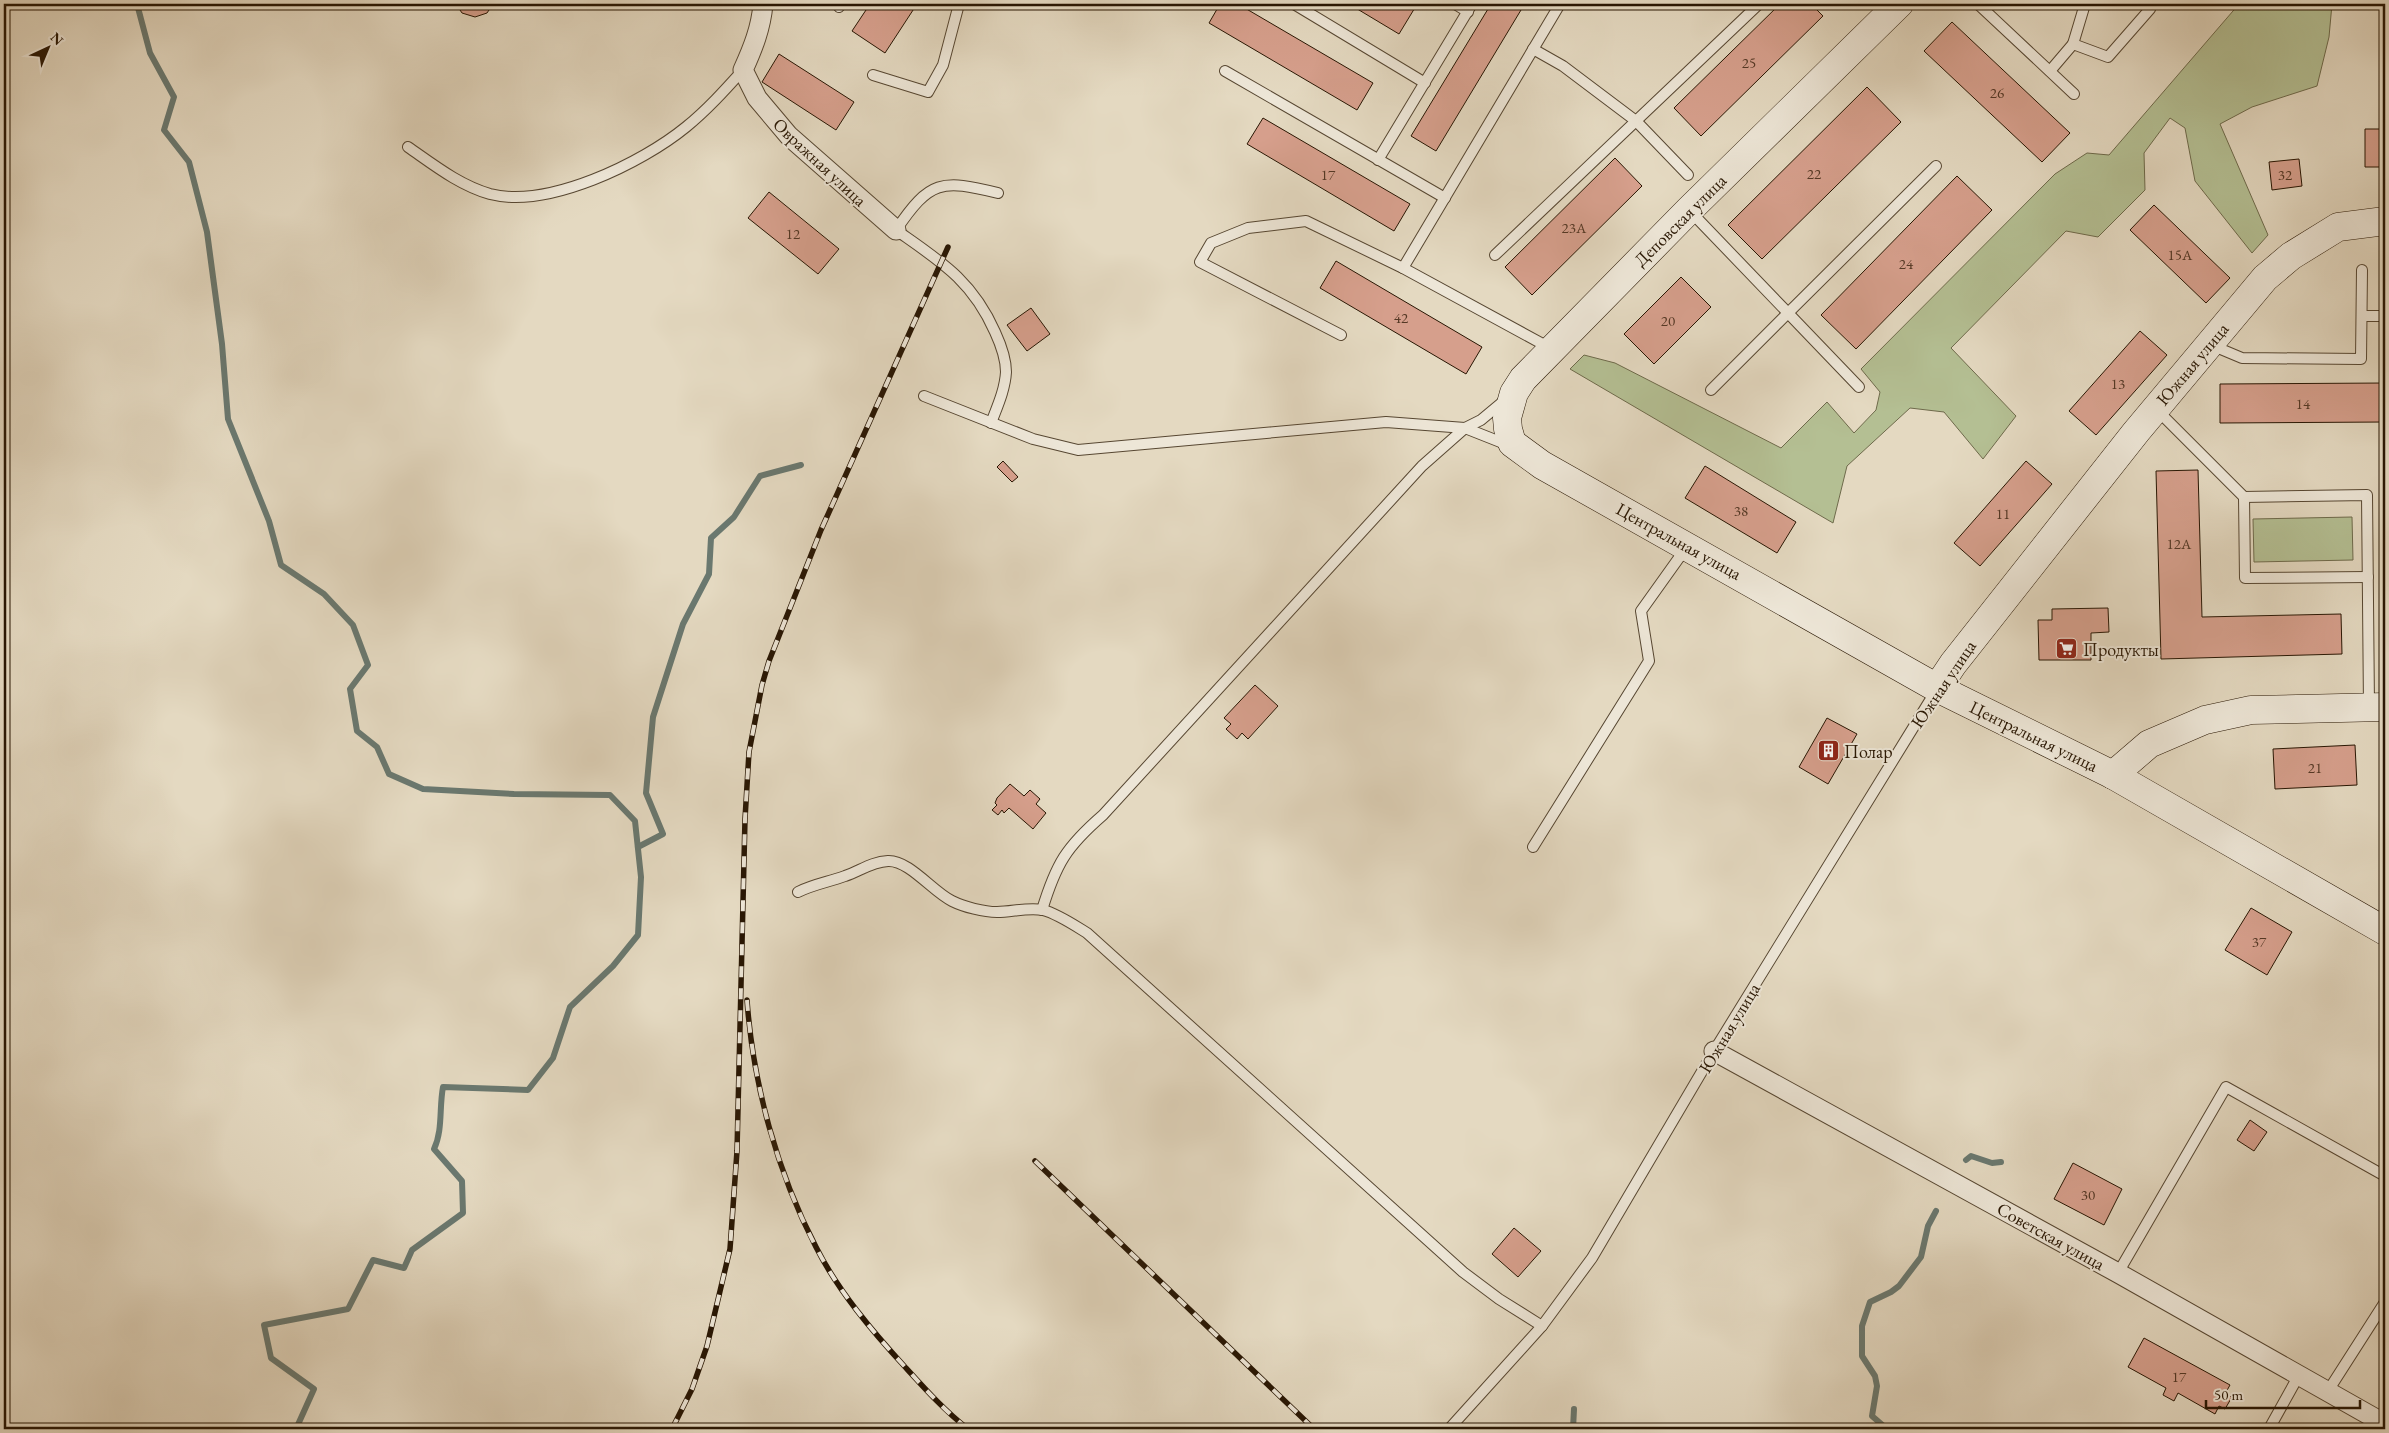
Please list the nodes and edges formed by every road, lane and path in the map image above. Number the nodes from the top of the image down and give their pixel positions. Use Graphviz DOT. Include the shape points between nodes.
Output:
graph roads {
  1 [pos="763,4"];
  2 [pos="959,4"];
  3 [pos="1294,4"];
  4 [pos="1455,4"];
  5 [pos="1560,4"];
  6 [pos="1759,4"];
  7 [pos="1899,4"];
  8 [pos="1978,4"];
  9 [pos="2085,4"];
  10 [pos="2151,4"];
  11 [pos="1470,8"];
  12 [pos="2073,44"];
  13 [pos="1533,49"];
  14 [pos="742,70"];
  15 [pos="1224,71"];
  16 [pos="2050,71"];
  17 [pos="873,75"];
  18 [pos="1425,83"];
  19 [pos="2074,94"];
  20 [pos="1636,121"];
  21 [pos="408,147"];
  22 [pos="1378,160"];
  23 [pos="1936,166"];
  24 [pos="1688,175"];
  25 [pos="998,193"];
  26 [pos="1445,198"];
  27 [pos="1689,210"];
  28 [pos="2385,221"];
  29 [pos="896,230"];
  30 [pos="1495,255"];
  31 [pos="1403,268"];
  32 [pos="2362,270"];
  33 [pos="1788,313"];
  34 [pos="2362,316"];
  35 [pos="2385,316"];
  36 [pos="1341,335"];
  37 [pos="2208,344"];
  38 [pos="1552,350"];
  39 [pos="1859,387"];
  40 [pos="1711,390"];
  41 [pos="1514,393"];
  42 [pos="924,396"];
  43 [pos="2155,408"];
  44 [pos="991,423"];
  45 [pos="1465,428"];
  46 [pos="1525,453"];
  47 [pos="2244,497"];
  48 [pos="1688,545"];
  49 [pos="2368,577"];
  50 [pos="1937,688"];
  51 [pos="2377,707"];
  52 [pos="2114,775"];
  53 [pos="1534,847"];
  54 [pos="798,892"];
  55 [pos="1042,910"];
  56 [pos="2385,931"];
  57 [pos="1714,1051"];
  58 [pos="2385,1176"];
  59 [pos="2118,1273"];
  60 [pos="2385,1302"];
  61 [pos="1542,1326"];
  62 [pos="2299,1375"];
  63 [pos="2328,1391"];
  64 [pos="2385,1424"];
  65 [pos="1449,1429"];
  66 [pos="2270,1429"];
  1 -- 14 [label="street" via="754,47"];
  2 -- 17 [label="lane" via="942,65 928,92"];
  3 -- 18 [label="lane"];
  4 -- 11 [label="lane"];
  5 -- 13 [label="lane"];
  6 -- 20 [label="lane"];
  7 -- 27 [label="street, Деповская улица"];
  8 -- 16 [label="lane"];
  9 -- 12 [label="lane"];
  10 -- 12 [label="lane" via="2108,57"];
  11 -- 18 [label="lane"];
  12 -- 16 [label="lane"];
  13 -- 20 [label="lane" via="1563,66"];
  13 -- 26 [label="lane"];
  14 -- 21 [label="lane" via="687,126 642,157 595,178 545,194 492,194 468,187"];
  14 -- 29 [label="street, Овражная улица" via="757,98 789,136"];
  15 -- 22 [label="lane"];
  16 -- 19 [label="lane"];
  18 -- 22 [label="lane"];
  20 -- 24 [label="lane"];
  20 -- 30 [label="lane"];
  22 -- 26 [label="lane"];
  23 -- 33 [label="lane"];
  25 -- 29 [label="lane" via="968,186 940,186 920,198"];
  26 -- 31 [label="lane"];
  27 -- 33 [label="lane"];
  27 -- 38 [label="street, Деповская улица"];
  28 -- 37 [label="street, Южная улица" via="2338,226 2291,256 2265,278"];
  29 -- 44 [label="lane" via="942,261 966,285 992,326 1005,359 1006,372 1004,388"];
  31 -- 36 [label="lane" via="1306,221 1248,228 1211,243 1200,262"];
  31 -- 38 [label="lane"];
  32 -- 34 [label="lane"];
  33 -- 39 [label="lane"];
  33 -- 40 [label="lane"];
  34 -- 35 [label="lane"];
  34 -- 37 [label="lane" via="2362,359 2242,358"];
  37 -- 43 [label="street, Южная улица"];
  38 -- 41 [label="street, Деповская улица" via="1523,379"];
  41 -- 45 [label="lane" via="1481,420"];
  41 -- 46 [label="street, Деповская улица" via="1507,418 1508,429 1512,443"];
  42 -- 44 [label="lane"];
  43 -- 47 [label="lane"];
  43 -- 50 [label="street, Южная улица" via="1952,664"];
  44 -- 45 [label="lane" via="1050,445 1078,450 1386,422"];
  45 -- 46 [label="lane"];
  45 -- 55 [label="lane" via="1422,466 1103,815 1073,842 1063,856"];
  46 -- 48 [label="street, Центральная улица" via="1567,480"];
  47 -- 49 [label="lane" via="2245,578"];
  47 -- 49 [label="lane" via="2367,495"];
  48 -- 50 [label="street, Центральная улица"];
  48 -- 53 [label="lane" via="1641,611 1649,661"];
  49 -- 51 [label="lane"];
  50 -- 52 [label="street, Центральная улица"];
  50 -- 57 [label="lane, Южная улица"];
  51 -- 52 [label="street" via="2252,710 2204,720 2149,744"];
  52 -- 56 [label="street, Центральная улица"];
  54 -- 55 [label="lane" via="813,884 846,876 867,865 890,861 905,866 953,902 996,912"];
  55 -- 61 [label="lane" via="1087,934 1463,1272"];
  57 -- 59 [label="street, Советская улица"];
  57 -- 61 [label="lane, Южная улица" via="1592,1258"];
  58 -- 59 [label="lane" via="2226,1087"];
  59 -- 62 [label="street, Советская улица"];
  60 -- 63 [label="lane"];
  61 -- 65 [label="lane, Южная улица"];
  62 -- 63 [label="street, Советская улица"];
  62 -- 66 [label="lane"];
  63 -- 64 [label="street, Советская улица"];
}
